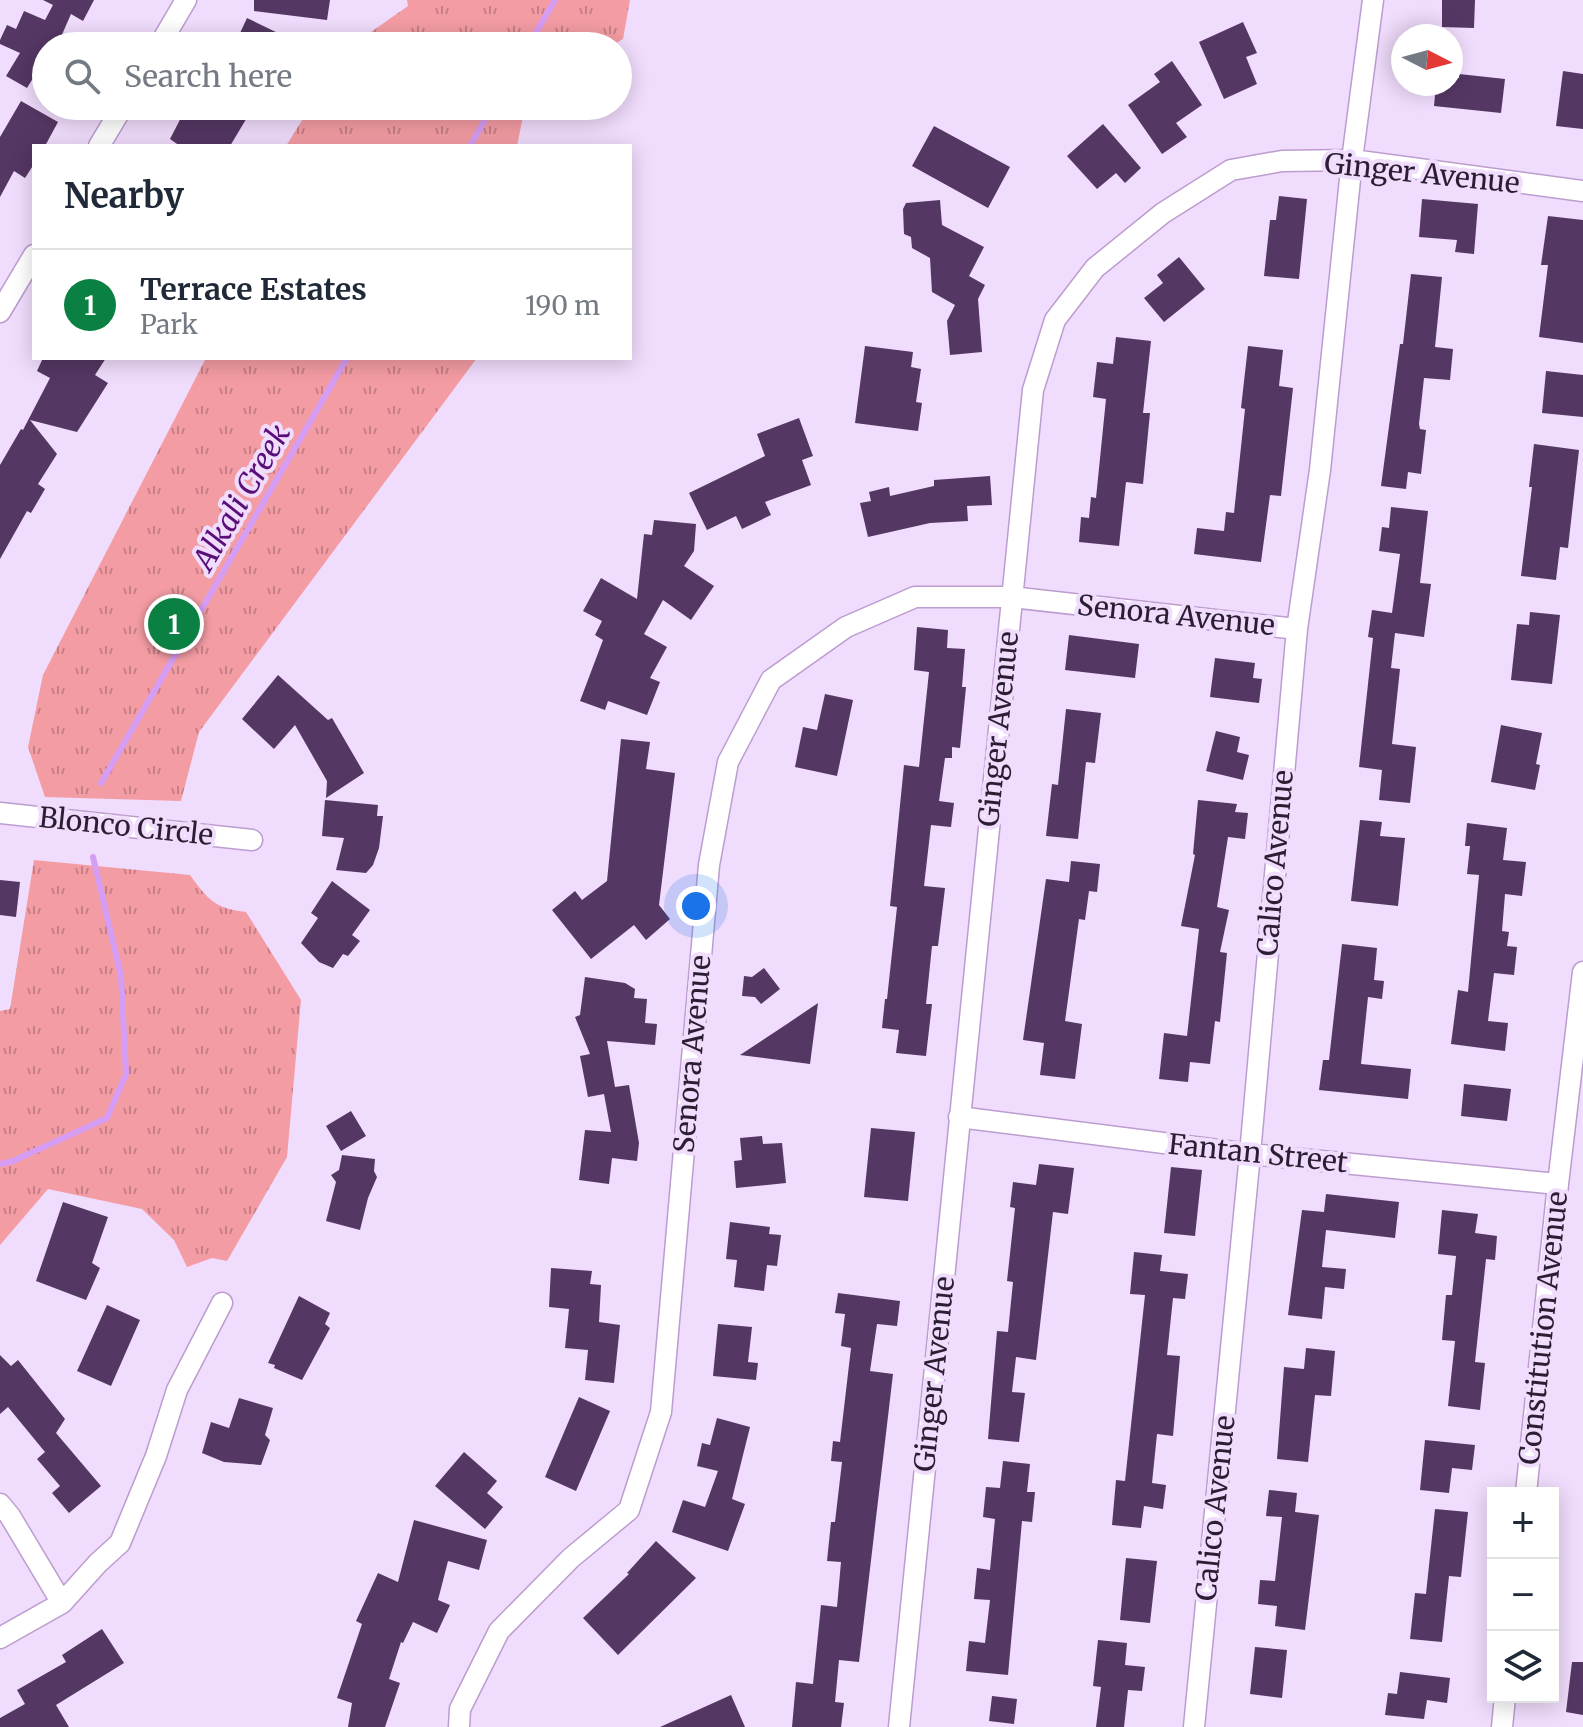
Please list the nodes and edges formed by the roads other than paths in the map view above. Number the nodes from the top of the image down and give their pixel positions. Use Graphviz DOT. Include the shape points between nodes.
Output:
graph roads {
  1 [pos="186,0"];
  2 [pos="1373,0"];
  3 [pos="167,32"];
  4 [pos="115,120"];
  5 [pos="100,144"];
  6 [pos="1352,160"];
  7 [pos="1583,191"];
  8 [pos="32,258"];
  9 [pos="0,312"];
  10 [pos="1011,597"];
  11 [pos="1297,629"];
  12 [pos="0,813"];
  13 [pos="252,840"];
  14 [pos="1583,972"];
  15 [pos="959,1117"];
  16 [pos="1250,1154"];
  17 [pos="1558,1184"];
  18 [pos="222,1303"];
  19 [pos="1527,1487"];
  20 [pos="0,1504"];
  21 [pos="62,1603"];
  22 [pos="0,1638"];
  23 [pos="1504,1703"];
  24 [pos="459,1727"];
  25 [pos="899,1727"];
  26 [pos="1194,1727"];
  27 [pos="1502,1727"];
  1 -- 3 [label="street"];
  2 -- 6 [label="street, Calico Avenue"];
  4 -- 5 [label="street"];
  6 -- 7 [label="street, Ginger Avenue"];
  6 -- 10 [label="street, Ginger Avenue" via="1282,161 1231,170 1163,213 1095,268 1055,320 1033,390"];
  6 -- 11 [label="street, Calico Avenue" via="1320,470"];
  8 -- 9 [label="street"];
  10 -- 11 [label="street, Senora Avenue"];
  10 -- 15 [label="street, Ginger Avenue"];
  10 -- 24 [label="street, Senora Avenue" via="915,597 846,627 771,680 728,762 709,865 661,1412 629,1510 571,1558 499,1631 460,1709"];
  11 -- 16 [label="street, Calico Avenue"];
  12 -- 13 [label="street, Blonco Circle"];
  14 -- 17 [label="street, Constitution Avenue"];
  15 -- 16 [label="street, Fantan Street"];
  15 -- 25 [label="street, Ginger Avenue"];
  16 -- 17 [label="street, Fantan Street"];
  16 -- 26 [label="street, Calico Avenue"];
  17 -- 19 [label="street, Constitution Avenue"];
  18 -- 21 [label="street" via="177,1390 120,1543"];
  20 -- 21 [label="street"];
  21 -- 22 [label="street"];
  23 -- 27 [label="street"];
}
